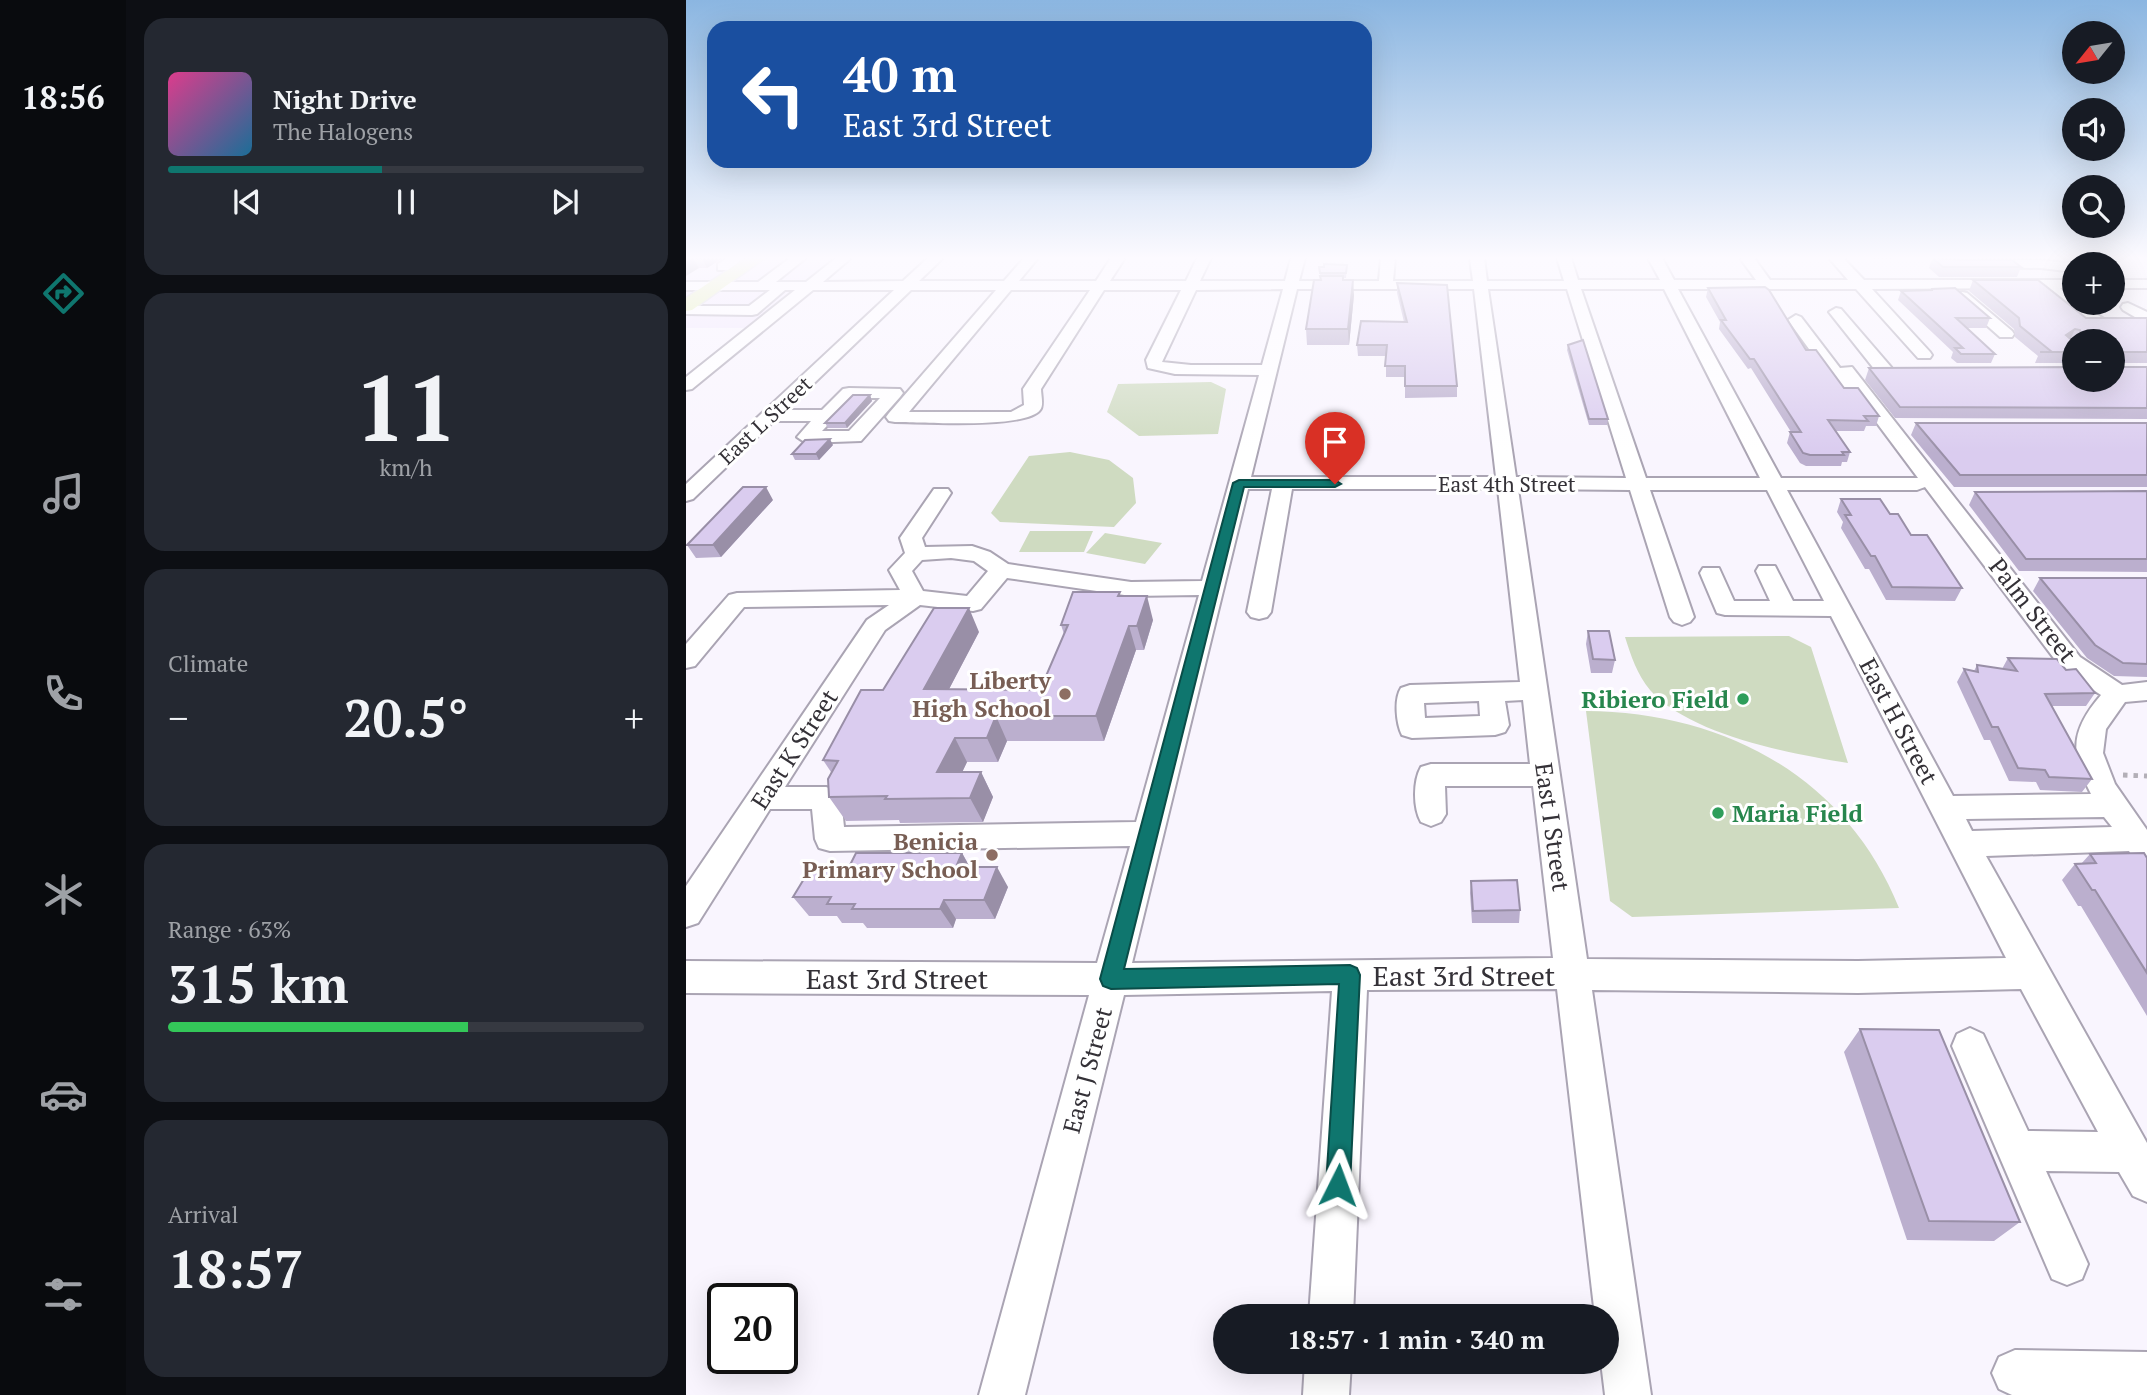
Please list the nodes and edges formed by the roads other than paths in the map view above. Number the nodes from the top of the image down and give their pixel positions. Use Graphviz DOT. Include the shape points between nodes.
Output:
graph roads {
  1 [pos="763,323"];
  2 [pos="868,323"];
  3 [pos="975,323"];
  4 [pos="1075,323"];
  5 [pos="1173,323"];
  6 [pos="1281,323"];
  7 [pos="1486,323"];
  8 [pos="1586,323"];
  9 [pos="1689,323"];
  10 [pos="1798,323"];
  11 [pos="1850,323"];
  12 [pos="1883,323"];
  13 [pos="1992,323"];
  14 [pos="2006,334"];
  15 [pos="1909,368"];
  16 [pos="1269,370"];
  17 [pos="686,385"];
  18 [pos="1033,408"];
  19 [pos="827,415"];
  20 [pos="770,416"];
  21 [pos="1889,426"];
  22 [pos="1916,426"];
  23 [pos="1239,483"];
  24 [pos="1283,483"];
  25 [pos="1506,484"];
  26 [pos="1638,484"];
  27 [pos="1917,484"];
  28 [pos="1774,485"];
  29 [pos="689,489"];
  30 [pos="941,493"];
  31 [pos="1943,496"];
  32 [pos="1970,496"];
  33 [pos="916,554"];
  34 [pos="1969,554"];
  35 [pos="1001,570"];
  36 [pos="1767,570"];
  37 [pos="1711,573"];
  38 [pos="2010,581"];
  39 [pos="2038,581"];
  40 [pos="1212,588"];
  41 [pos="915,597"];
  42 [pos="1784,609"];
  43 [pos="1839,609"];
  44 [pos="1259,612"];
  45 [pos="1682,617"];
  46 [pos="686,660"];
  47 [pos="1535,691"];
  48 [pos="2147,691"];
  49 [pos="1491,692"];
  50 [pos="2117,694"];
  51 [pos="1546,775"];
  52 [pos="761,798"];
  53 [pos="2114,805"];
  54 [pos="1945,808"];
  55 [pos="1431,814"];
  56 [pos="1148,834"];
  57 [pos="1964,844"];
  58 [pos="2142,846"];
  59 [pos="686,913"];
  60 [pos="2031,973"];
  61 [pos="1350,975"];
  62 [pos="1573,975"];
  63 [pos="686,977"];
  64 [pos="1111,979"];
  65 [pos="1970,1046"];
  66 [pos="2016,1151"];
  67 [pos="2139,1167"];
  68 [pos="2067,1264"];
  69 [pos="1332,1304"];
  70 [pos="2015,1373"];
  71 [pos="1327,1374"];
  72 [pos="2147,1375"];
  73 [pos="1002,1395"];
  74 [pos="1326,1395"];
  75 [pos="1628,1395"];
  1 -- 17 [label="street"];
  2 -- 20 [label="street, East L Street"];
  3 -- 18 [label="street" via="895,416 1014,417"];
  4 -- 18 [label="street" via="1032,389"];
  5 -- 16 [label="street" via="1154,360 1158,368"];
  6 -- 16 [label="street, East J Street"];
  7 -- 25 [label="street, East I Street"];
  8 -- 26 [label="street"];
  9 -- 28 [label="street, East H Street"];
  10 -- 27 [label="street"];
  11 -- 15 [label="street"];
  12 -- 15 [label="street"];
  13 -- 14 [label="street"];
  15 -- 21 [label="street, Palm Street" via="1846,371"];
  16 -- 23 [label="street, East J Street"];
  19 -- 20 [label="street"];
  20 -- 29 [label="street, East L Street"];
  21 -- 22 [label="street"];
  21 -- 31 [label="street, Palm Street"];
  23 -- 24 [label="street, East 4th Street"];
  23 -- 40 [label="street, East J Street"];
  24 -- 25 [label="street, East 4th Street"];
  24 -- 44 [label="street"];
  25 -- 26 [label="street, East 4th Street"];
  25 -- 47 [label="street, East I Street"];
  26 -- 28 [label="street, East 4th Street"];
  26 -- 45 [label="street"];
  27 -- 28 [label="street, East 4th Street"];
  27 -- 34 [label="street"];
  28 -- 43 [label="street, East H Street"];
  30 -- 33 [label="street" via="911,538"];
  31 -- 32 [label="street"];
  31 -- 38 [label="street, Palm Street"];
  33 -- 35 [label="street" via="958,551 987,555"];
  33 -- 41 [label="street" via="900,570"];
  35 -- 40 [label="street" via="1131,589"];
  35 -- 41 [label="street" via="973,604"];
  36 -- 42 [label="street"];
  37 -- 42 [label="street" via="1725,608"];
  38 -- 39 [label="street"];
  38 -- 50 [label="street, Palm Street" via="2071,663"];
  40 -- 56 [label="street, East J Street"];
  41 -- 46 [label="street" via="737,600"];
  41 -- 52 [label="street, East K Street" via="876,625"];
  42 -- 43 [label="street"];
  43 -- 54 [label="street, East H Street"];
  47 -- 49 [label="street"];
  47 -- 51 [label="street, East I Street"];
  48 -- 50 [label="street"];
  50 -- 53 [label="street" via="2093,729 2088,751"];
  51 -- 55 [label="street" via="1431,775"];
  51 -- 62 [label="street, East I Street"];
  52 -- 56 [label="street" via="826,798 830,839"];
  52 -- 59 [label="street, East K Street"];
  53 -- 54 [label="street"];
  53 -- 58 [label="street"];
  54 -- 57 [label="street, East H Street"];
  56 -- 64 [label="street, East J Street"];
  57 -- 58 [label="street"];
  57 -- 60 [label="street, East H Street"];
  60 -- 62 [label="street, East 3rd Street"];
  60 -- 67 [label="street, East H Street"];
  61 -- 62 [label="street, East 3rd Street"];
  61 -- 64 [label="street, East 3rd Street"];
  61 -- 69 [label="street"];
  62 -- 75 [label="street, East I Street"];
  63 -- 64 [label="street, East 3rd Street"];
  64 -- 73 [label="street, East J Street"];
  65 -- 66 [label="street"];
  66 -- 67 [label="street"];
  66 -- 68 [label="street"];
  70 -- 72 [label="street"];
  71 -- 74 [label="street"];
}
